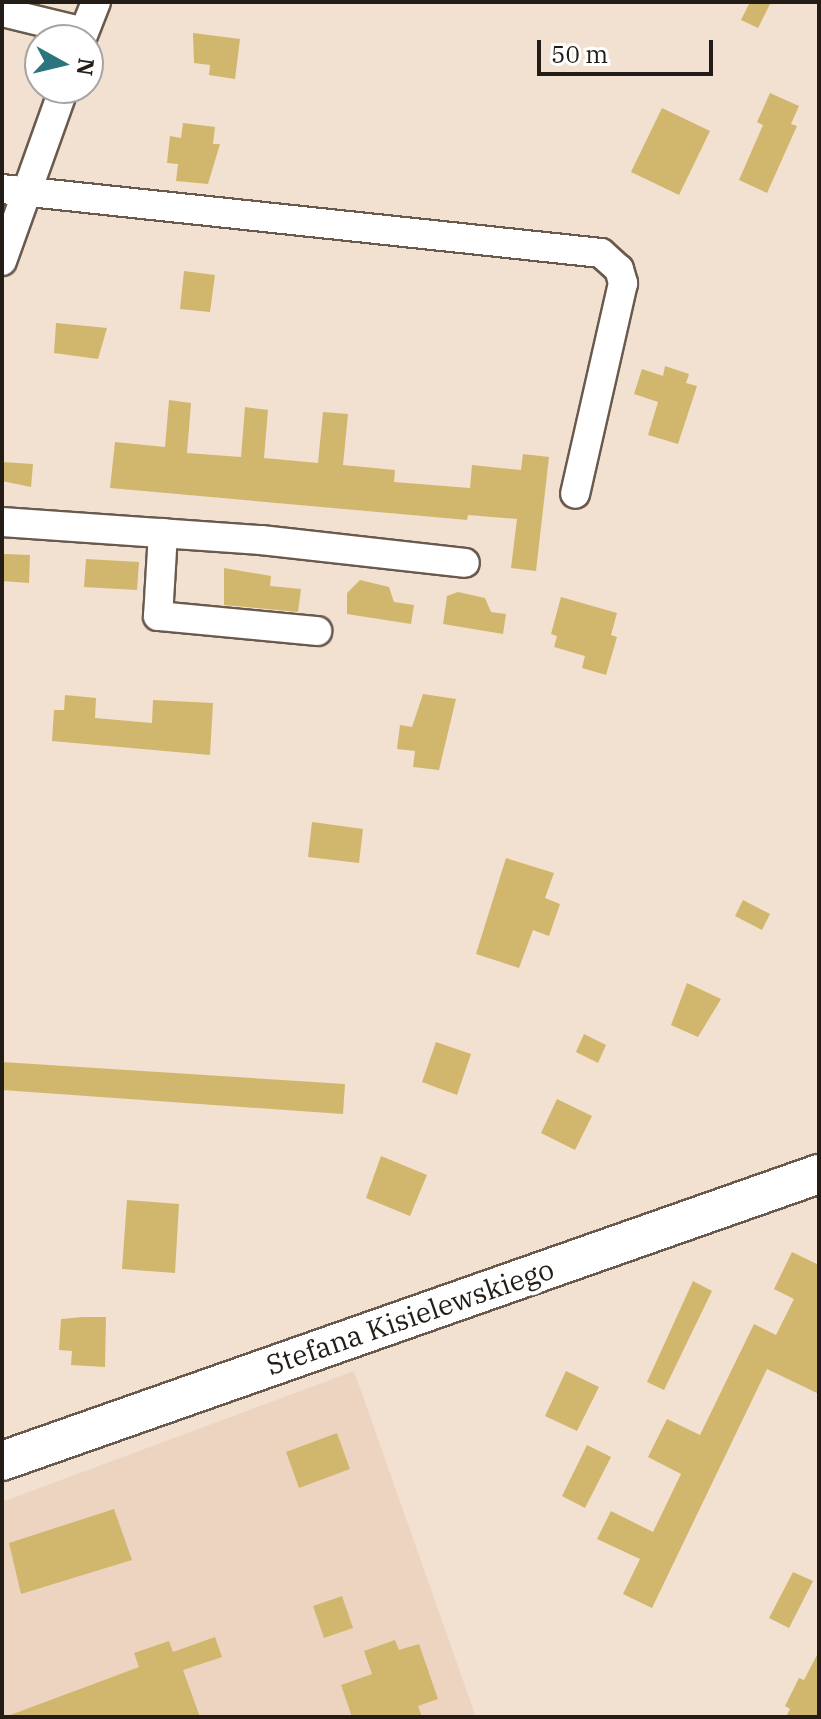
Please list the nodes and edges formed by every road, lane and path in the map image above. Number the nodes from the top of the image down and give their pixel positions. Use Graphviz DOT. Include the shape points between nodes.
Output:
graph roads {
  1 [pos="96,2"];
  2 [pos="2,12"];
  3 [pos="42,24"];
  4 [pos="88,24"];
  5 [pos="56,104"];
  6 [pos="15,190"];
  7 [pos="2,261"];
  8 [pos="575,494"];
  9 [pos="2,522"];
  10 [pos="163,533"];
  11 [pos="465,563"];
  12 [pos="317,631"];
  13 [pos="819,1174"];
  14 [pos="2,1461"];
  1 -- 4 [label="street"];
  2 -- 3 [label="street"];
  5 -- 6 [label="street"];
  6 -- 7 [label="street"];
  6 -- 8 [label="street" via="601,253 619,269 623,283"];
  9 -- 10 [label="street"];
  10 -- 11 [label="street"];
  10 -- 12 [label="street" via="158,616"];
  13 -- 14 [label="main road, Stefana Kisielewskiego"];
}
